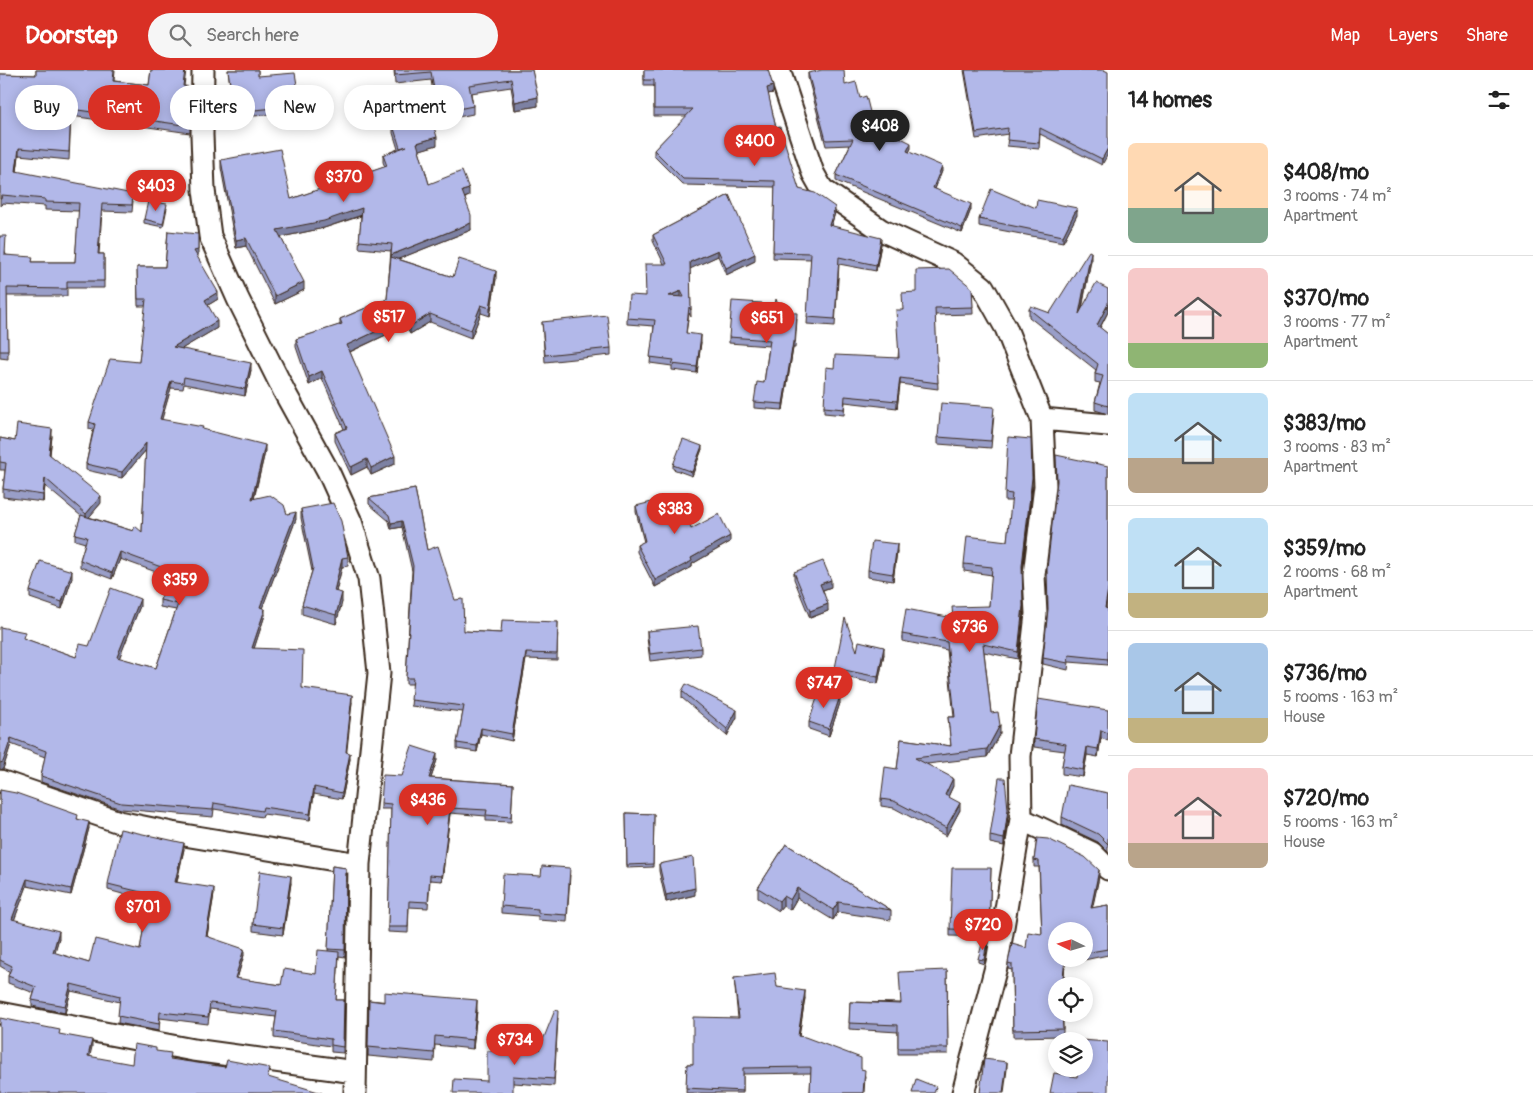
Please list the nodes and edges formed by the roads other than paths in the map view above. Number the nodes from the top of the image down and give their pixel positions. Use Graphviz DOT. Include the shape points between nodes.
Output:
graph roads {
  1 [pos="203,70"];
  2 [pos="779,70"];
  3 [pos="1042,419"];
  4 [pos="1108,425"];
  5 [pos="0,782"];
  6 [pos="1021,819"];
  7 [pos="359,864"];
  8 [pos="1108,869"];
  9 [pos="0,1013"];
  10 [pos="355,1083"];
  11 [pos="962,1093"];
  1 -- 7 [label="street" via="203,153 210,236 259,342 328,471 351,522 370,579 379,673"];
  2 -- 3 [label="street" via="813,174 822,189 881,230 953,263 984,287 1006,328"];
  3 -- 4 [label="street"];
  3 -- 6 [label="street" via="1045,486 1034,575 1036,614 1020,756"];
  5 -- 7 [label="street" via="119,822 172,834"];
  6 -- 8 [label="street" via="1092,853"];
  6 -- 11 [label="street" via="997,963"];
  7 -- 10 [label="street"];
  9 -- 10 [label="street"];
}
